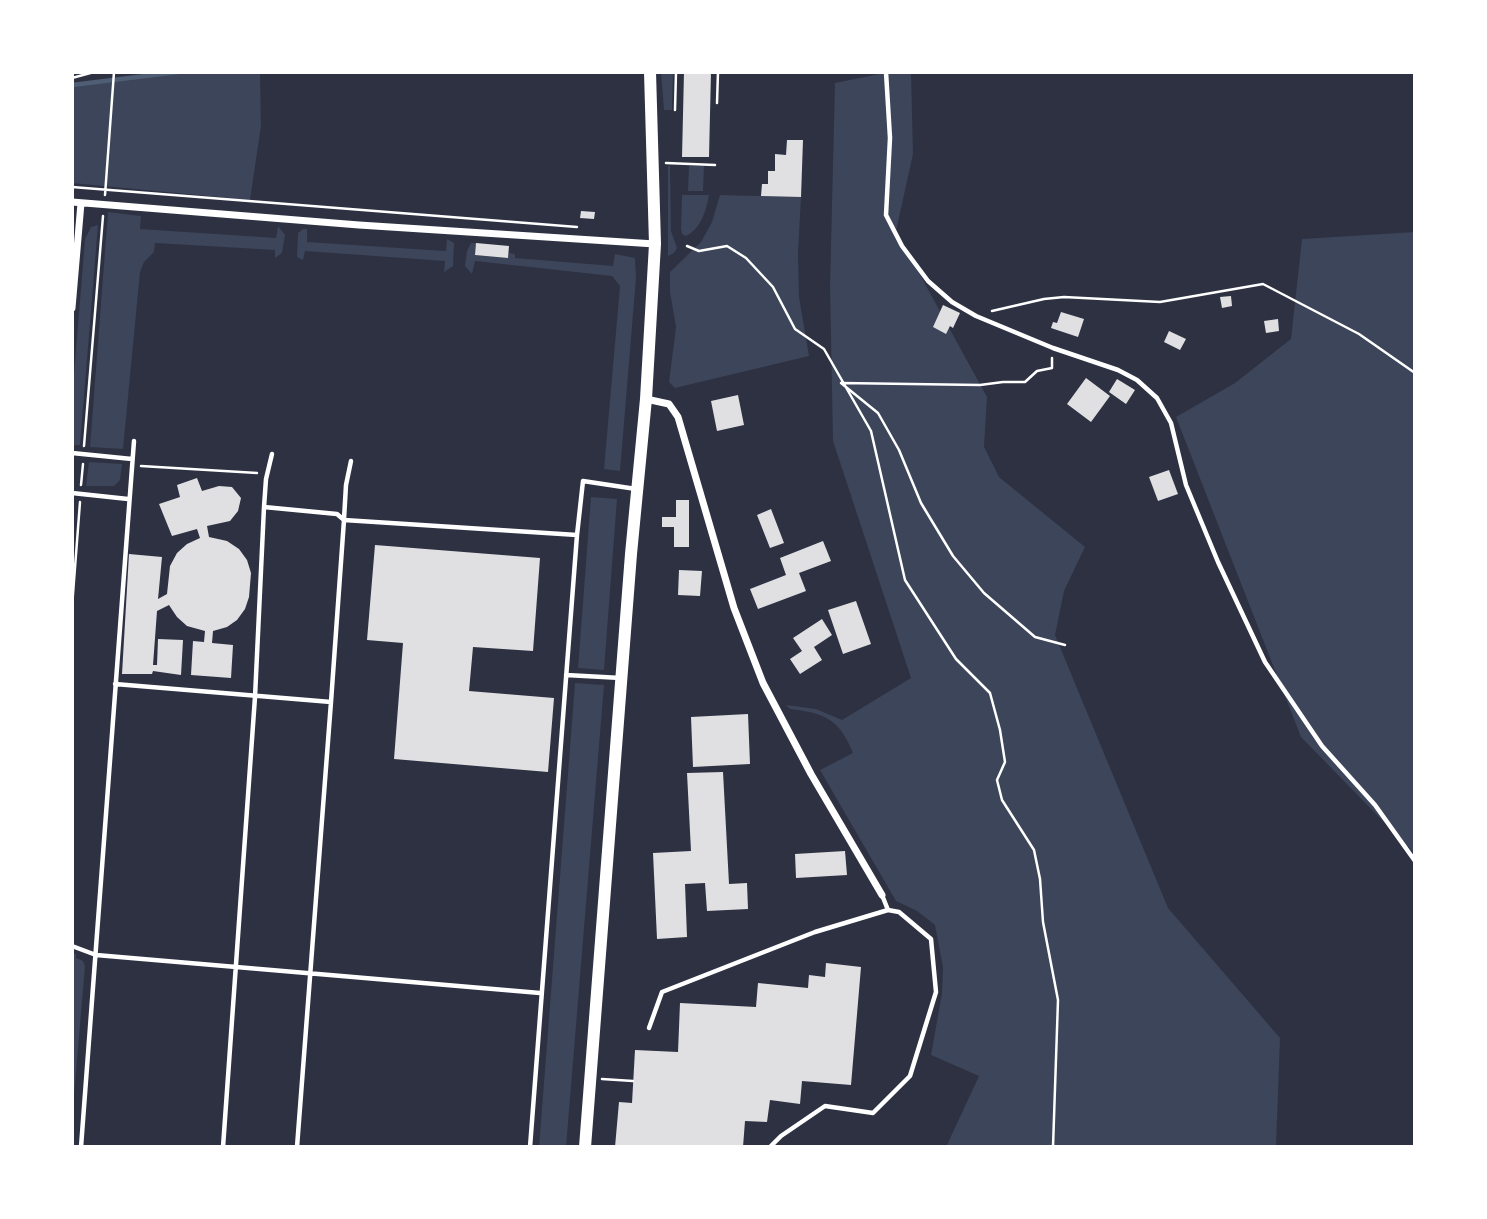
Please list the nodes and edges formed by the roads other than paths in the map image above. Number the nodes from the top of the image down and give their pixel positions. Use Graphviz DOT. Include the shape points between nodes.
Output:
graph roads {
  1 [pos="650,72"];
  2 [pos="886,72"];
  3 [pos="72,202"];
  4 [pos="81,203"];
  5 [pos="655,244"];
  6 [pos="74,256"];
  7 [pos="72,308"];
  8 [pos="646,399"];
  9 [pos="134,442"];
  10 [pos="72,453"];
  11 [pos="272,454"];
  12 [pos="132,459"];
  13 [pos="351,461"];
  14 [pos="636,489"];
  15 [pos="72,493"];
  16 [pos="128,499"];
  17 [pos="264,507"];
  18 [pos="344,520"];
  19 [pos="577,536"];
  20 [pos="566,674"];
  21 [pos="622,678"];
  22 [pos="114,684"];
  23 [pos="255,697"];
  24 [pos="331,702"];
  25 [pos="1415,861"];
  26 [pos="882,895"];
  27 [pos="888,910"];
  28 [pos="72,946"];
  29 [pos="96,955"];
  30 [pos="236,967"];
  31 [pos="310,974"];
  32 [pos="540,993"];
  33 [pos="649,1028"];
  34 [pos="81,1147"];
  35 [pos="223,1147"];
  36 [pos="297,1147"];
  37 [pos="530,1147"];
  38 [pos="585,1147"];
  39 [pos="770,1147"];
  1 -- 5 [label="main road"];
  2 -- 25 [label="lane" via="890,138 886,215 902,246 928,281 952,302 1053,348 1118,370 1157,398 1171,423 1186,485 1265,662 1322,746 1375,805"];
  3 -- 4 [label="street"];
  4 -- 5 [label="street"];
  4 -- 6 [label="street"];
  5 -- 8 [label="main road"];
  6 -- 7 [label="street"];
  8 -- 14 [label="main road"];
  8 -- 26 [label="street" via="668,404 678,417 734,608 763,683"];
  9 -- 12 [label="lane"];
  10 -- 12 [label="lane"];
  11 -- 17 [label="lane"];
  12 -- 16 [label="lane"];
  13 -- 18 [label="lane"];
  14 -- 19 [label="lane" via="583,481"];
  14 -- 21 [label="main road"];
  15 -- 16 [label="lane"];
  16 -- 22 [label="lane"];
  17 -- 18 [label="lane" via="337,514"];
  17 -- 23 [label="lane"];
  18 -- 19 [label="lane"];
  18 -- 24 [label="lane"];
  19 -- 20 [label="lane"];
  20 -- 21 [label="lane"];
  20 -- 32 [label="lane"];
  21 -- 38 [label="main road"];
  22 -- 23 [label="lane"];
  22 -- 29 [label="lane"];
  23 -- 24 [label="lane"];
  23 -- 30 [label="lane"];
  24 -- 31 [label="lane"];
  26 -- 27 [label="lane"];
  27 -- 33 [label="lane" via="815,932 662,992"];
  27 -- 39 [label="lane" via="899,912 931,939 936,992 910,1076 873,1113 825,1106"];
  28 -- 29 [label="lane"];
  29 -- 30 [label="lane"];
  29 -- 34 [label="lane"];
  30 -- 31 [label="lane"];
  30 -- 35 [label="lane"];
  31 -- 32 [label="lane"];
  31 -- 36 [label="lane"];
  32 -- 37 [label="lane"];
}
